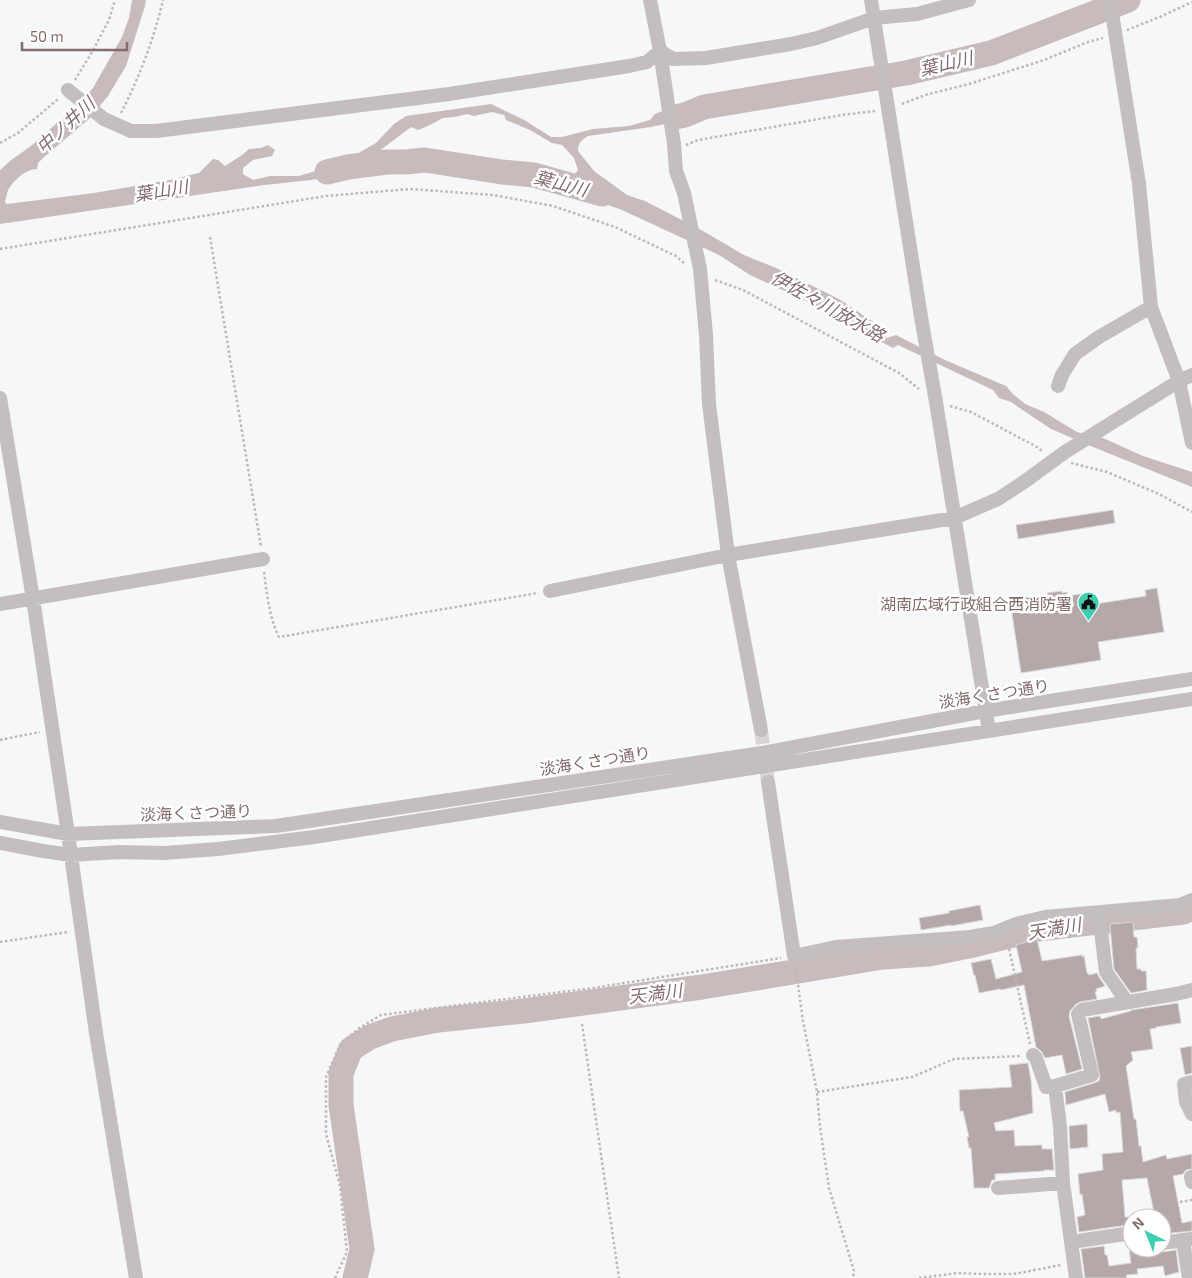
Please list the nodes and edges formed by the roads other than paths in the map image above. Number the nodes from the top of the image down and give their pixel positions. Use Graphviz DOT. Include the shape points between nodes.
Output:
graph roads {
  1 [pos="650,0"];
  2 [pos="871,0"];
  3 [pos="969,0"];
  4 [pos="1110,0"];
  5 [pos="874,18"];
  6 [pos="660,51"];
  7 [pos="68,90"];
  8 [pos="1151,307"];
  9 [pos="1186,378"];
  10 [pos="1058,386"];
  11 [pos="0,398"];
  12 [pos="1192,443"];
  13 [pos="954,518"];
  14 [pos="728,555"];
  15 [pos="263,559"];
  16 [pos="550,591"];
  17 [pos="33,598"];
  18 [pos="0,604"];
  19 [pos="1192,680"];
  20 [pos="1192,699"];
  21 [pos="985,711"];
  22 [pos="761,730"];
  23 [pos="989,731"];
  24 [pos="768,782"];
  25 [pos="0,822"];
  26 [pos="68,834"];
  27 [pos="0,843"];
  28 [pos="71,855"];
  29 [pos="1192,900"];
  30 [pos="1100,912"];
  31 [pos="1192,990"];
  32 [pos="1127,1002"];
  33 [pos="1033,1055"];
  34 [pos="1192,1082"];
  35 [pos="1055,1086"];
  36 [pos="1192,1114"];
  37 [pos="1063,1183"];
  38 [pos="998,1188"];
  39 [pos="1122,1234"];
  40 [pos="1187,1240"];
  41 [pos="1071,1242"];
  42 [pos="1172,1242"];
  43 [pos="1185,1277"];
  44 [pos="136,1278"];
  45 [pos="1076,1278"];
  1 -- 6 [label="street"];
  2 -- 5 [label="street"];
  3 -- 5 [label="street" via="917,14"];
  4 -- 8 [label="street" via="1139,184"];
  5 -- 6 [label="street" via="817,38 706,58 674,59"];
  5 -- 13 [label="street"];
  6 -- 7 [label="street" via="647,62 629,66 449,94 156,131 131,131 104,119"];
  6 -- 14 [label="street" via="676,171 684,193 701,273 709,404"];
  8 -- 9 [label="street"];
  8 -- 10 [label="street" via="1075,354"];
  9 -- 12 [label="street"];
  9 -- 13 [label="street" via="1061,455 998,499"];
  11 -- 17 [label="street"];
  13 -- 14 [label="street"];
  13 -- 21 [label="street"];
  14 -- 16 [label="street"];
  14 -- 22 [label="street"];
  15 -- 17 [label="street"];
  17 -- 18 [label="street"];
  17 -- 26 [label="street"];
  19 -- 21 [label="street, 淡海くさつ通り"];
  20 -- 23 [label="street, 淡海くさつ通り"];
  21 -- 23 [label="street"];
  21 -- 26 [label="street, 淡海くさつ通り" via="768,752 276,826"];
  23 -- 28 [label="street, 淡海くさつ通り" via="314,837 218,849"];
  24 -- 30 [label="street" via="794,956 836,947 970,937 1045,917"];
  25 -- 26 [label="street, 淡海くさつ通り"];
  26 -- 28 [label="street"];
  27 -- 28 [label="street, 淡海くさつ通り"];
  28 -- 44 [label="street"];
  29 -- 30 [label="street" via="1180,905"];
  30 -- 32 [label="street" via="1106,972"];
  31 -- 32 [label="street"];
  32 -- 35 [label="street" via="1082,1010 1078,1014 1092,1076"];
  33 -- 35 [label="street" via="1046,1087"];
  34 -- 36 [label="street" via="1184,1084 1186,1102"];
  35 -- 37 [label="street"];
  37 -- 38 [label="street"];
  37 -- 41 [label="street"];
  39 -- 41 [label="street"];
  40 -- 42 [label="street"];
  40 -- 43 [label="street"];
  41 -- 45 [label="street"];
}
